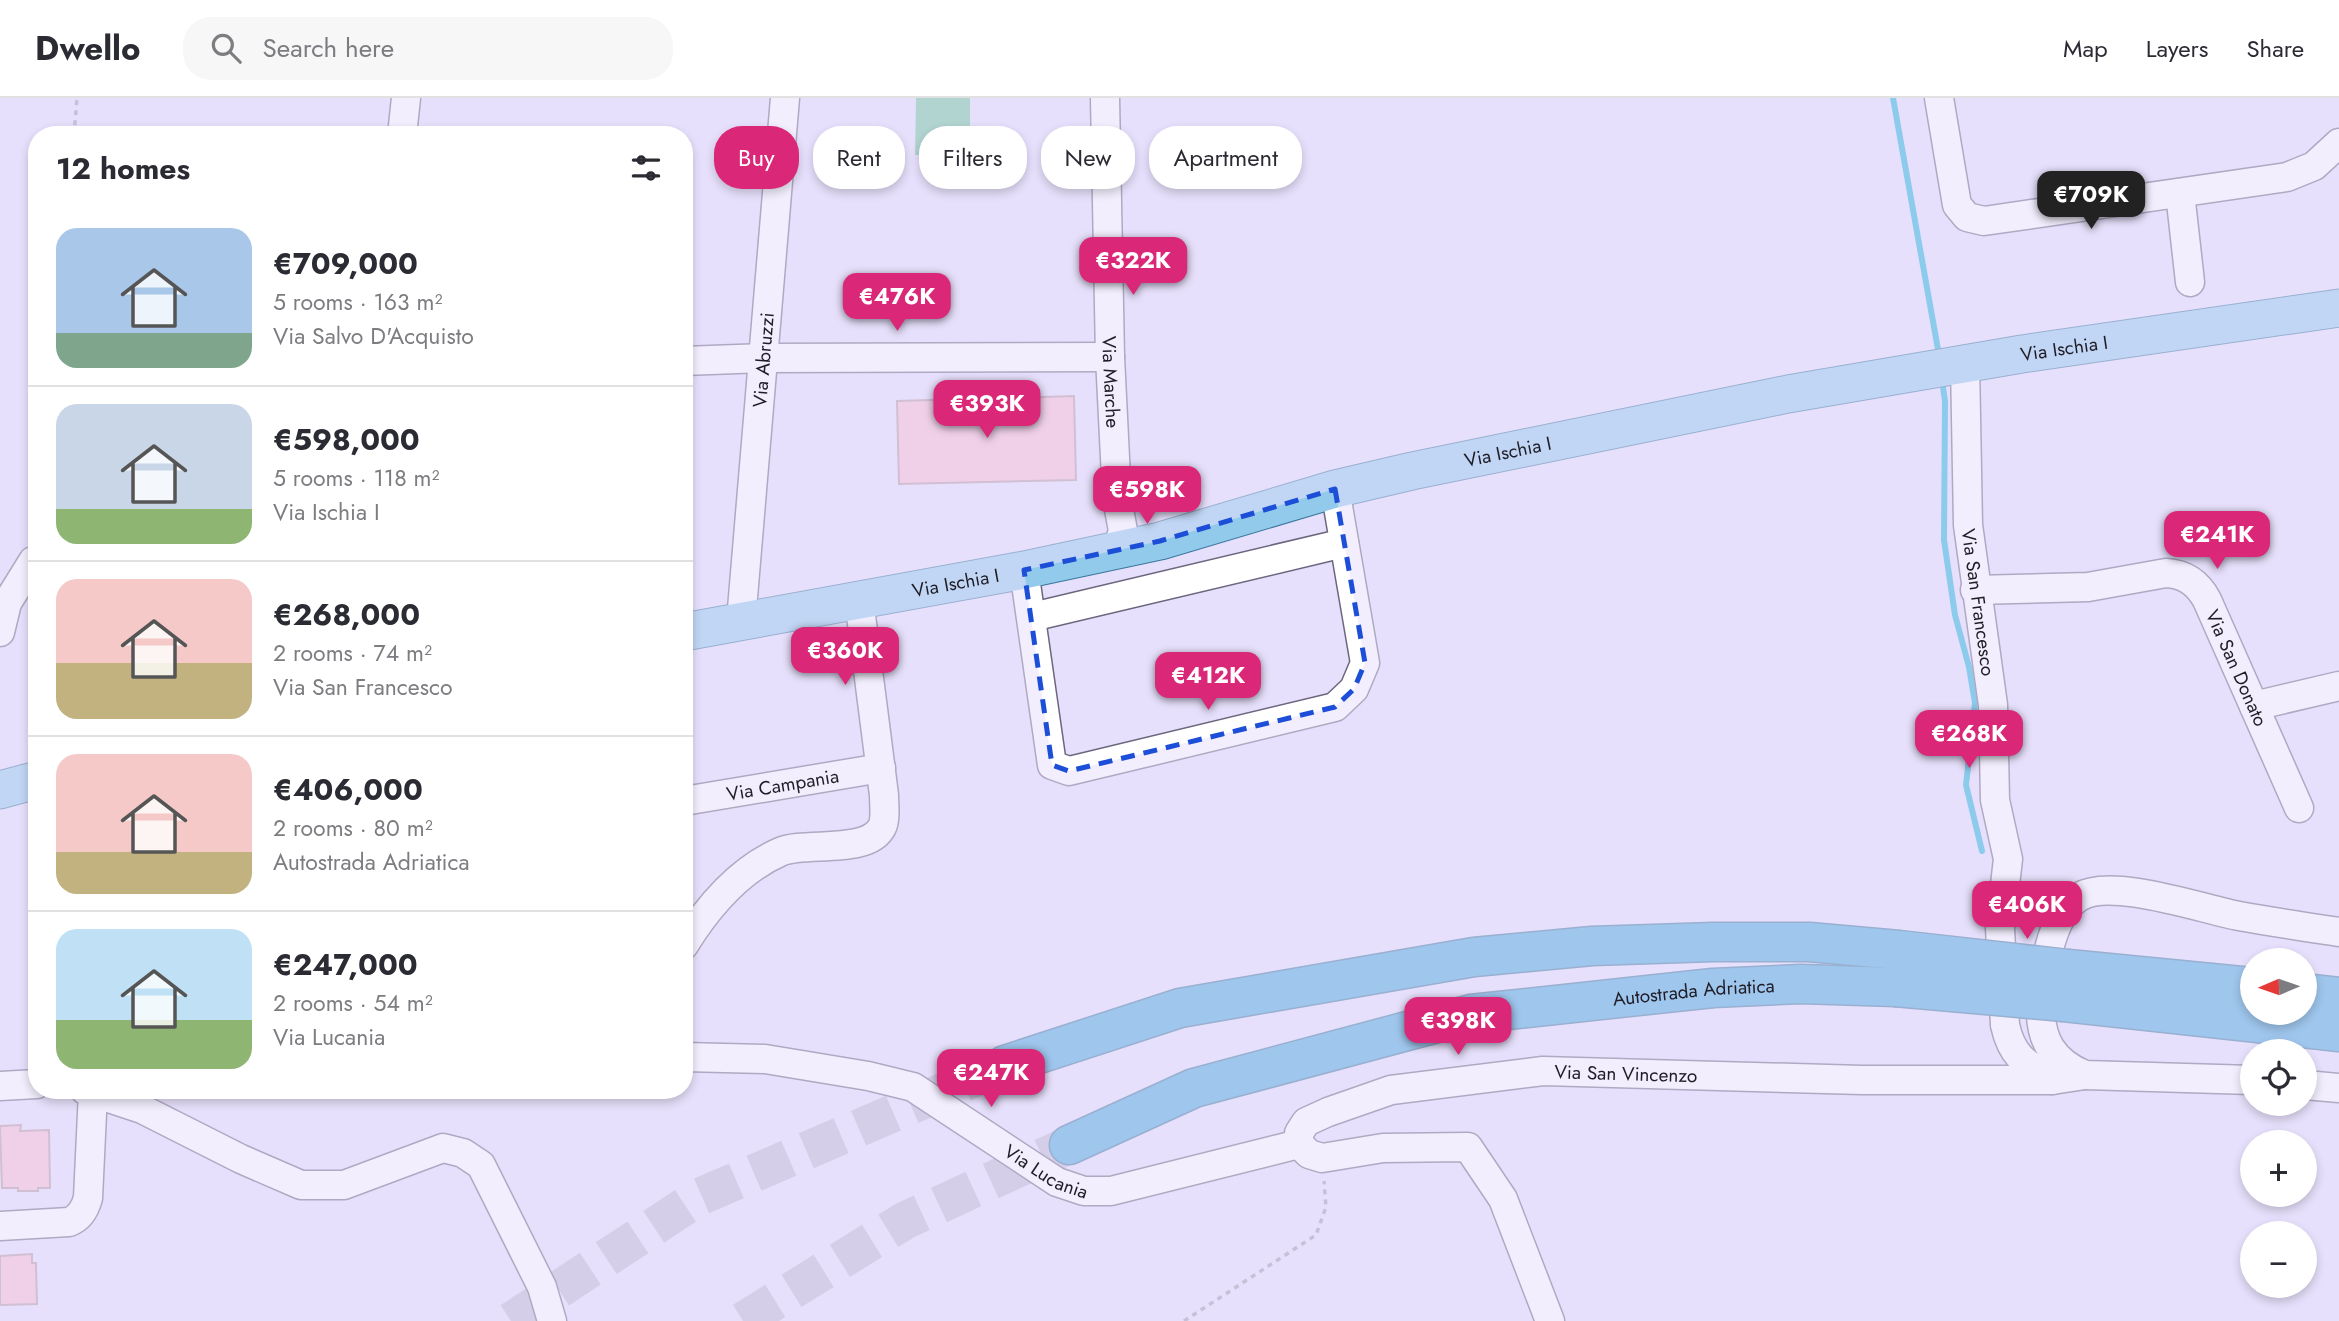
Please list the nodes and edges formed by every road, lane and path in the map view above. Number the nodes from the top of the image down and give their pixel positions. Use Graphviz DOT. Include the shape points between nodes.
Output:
graph roads {
  1 [pos="77,98"];
  2 [pos="406,98"];
  3 [pos="785,98"];
  4 [pos="1105,98"];
  5 [pos="1939,98"];
  6 [pos="75,126"];
  7 [pos="403,126"];
  8 [pos="2339,143"];
  9 [pos="2180,193"];
  10 [pos="2190,282"];
  11 [pos="2339,308"];
  12 [pos="765,358"];
  13 [pos="1110,358"];
  14 [pos="693,361"];
  15 [pos="1947,366"];
  16 [pos="1335,489"];
  17 [pos="1345,543"];
  18 [pos="1117,549"];
  19 [pos="28,569"];
  20 [pos="1024,570"];
  21 [pos="1975,590"];
  22 [pos="859,600"];
  23 [pos="1032,617"];
  24 [pos="741,621"];
  25 [pos="693,630"];
  26 [pos="0,632"];
  27 [pos="2339,686"];
  28 [pos="2254,706"];
  29 [pos="881,768"];
  30 [pos="28,782"];
  31 [pos="0,790"];
  32 [pos="693,799"];
  33 [pos="2299,808"];
  34 [pos="693,931"];
  35 [pos="2339,932"];
  36 [pos="2066,985"];
  37 [pos="2240,987"];
  38 [pos="2317,994"];
  39 [pos="2339,997"];
  40 [pos="2339,1032"];
  41 [pos="693,1058"];
  42 [pos="1005,1065"];
  43 [pos="2085,1074"];
  44 [pos="2052,1080"];
  45 [pos="2240,1080"];
  46 [pos="28,1084"];
  47 [pos="2317,1085"];
  48 [pos="0,1086"];
  49 [pos="2339,1088"];
  50 [pos="89,1099"];
  51 [pos="113,1099"];
  52 [pos="1069,1145"];
  53 [pos="1311,1151"];
  54 [pos="0,1226"];
  55 [pos="552,1321"];
  56 [pos="1185,1321"];
  57 [pos="1549,1321"];
  1 -- 6 [label="path"];
  2 -- 7 [label="street"];
  3 -- 12 [label="street, Via Abruzzi"];
  4 -- 13 [label="street, Via Marche"];
  5 -- 9 [label="street" via="1955,198 1962,212 1975,220"];
  8 -- 9 [label="street" via="2297,175"];
  9 -- 10 [label="street"];
  11 -- 15 [label="main road, Via Ischia I"];
  12 -- 13 [label="street"];
  12 -- 14 [label="street"];
  12 -- 24 [label="street, Via Abruzzi"];
  13 -- 18 [label="street, Via Marche" via="1116,498 1124,531"];
  15 -- 16 [label="main road, Via Ischia I" via="1658,420"];
  15 -- 21 [label="street, Via San Francesco"];
  16 -- 17 [label="street"];
  16 -- 18 [label="main road, Via Ischia I" via="1160,541"];
  17 -- 23 [label="street"];
  17 -- 23 [label="street" via="1365,663 1354,689 1335,706 1069,771 1052,765"];
  18 -- 20 [label="main road, Via Ischia I"];
  19 -- 26 [label="street" via="7,603"];
  20 -- 22 [label="main road, Via Ischia I"];
  20 -- 23 [label="street"];
  21 -- 28 [label="street, Via San Donato" via="2088,587 2157,573 2184,576 2204,594"];
  21 -- 44 [label="street, Via San Francesco" via="1993,705 1995,800 2008,859 2000,928 2004,1025 2015,1053"];
  22 -- 24 [label="main road, Via Ischia I"];
  22 -- 29 [label="street"];
  24 -- 25 [label="main road, Via Ischia I"];
  27 -- 28 [label="street"];
  28 -- 33 [label="street, Via San Donato"];
  29 -- 32 [label="street, Via Campania"];
  29 -- 34 [label="street" via="883,826 874,837 783,850 734,883"];
  30 -- 31 [label="main road"];
  35 -- 43 [label="street" via="2130,892 2092,891 2079,897 2053,936 2041,1015 2052,1051 2069,1068"];
  36 -- 37 [label="highway, Autostrada Adriatica"];
  36 -- 40 [label="highway, Autostrada Adriatica"];
  36 -- 42 [label="highway, Autostrada Adriatica, bridge" via="1899,950 1809,942 1592,946 1474,957 1180,1008"];
  36 -- 52 [label="highway, Autostrada Adriatica, bridge" via="1713,988 1471,1014 1194,1088"];
  38 -- 39 [label="highway"];
  41 -- 53 [label="street, Via Lucania" via="765,1059 913,1087 1057,1182 1084,1191 1111,1191"];
  43 -- 44 [label="street"];
  43 -- 45 [label="street"];
  44 -- 53 [label="street, Via San Vincenzo" via="1542,1071 1391,1090 1306,1122 1299,1133"];
  46 -- 48 [label="street"];
  47 -- 49 [label="street"];
  50 -- 54 [label="street" via="84,1210 69,1222"];
  51 -- 55 [label="street" via="301,1185 344,1185 443,1148 463,1153 481,1165 487,1176 541,1287"];
  53 -- 56 [label="path" via="1326,1207 1316,1235"];
  53 -- 57 [label="street" via="1468,1147 1503,1199"];
}
